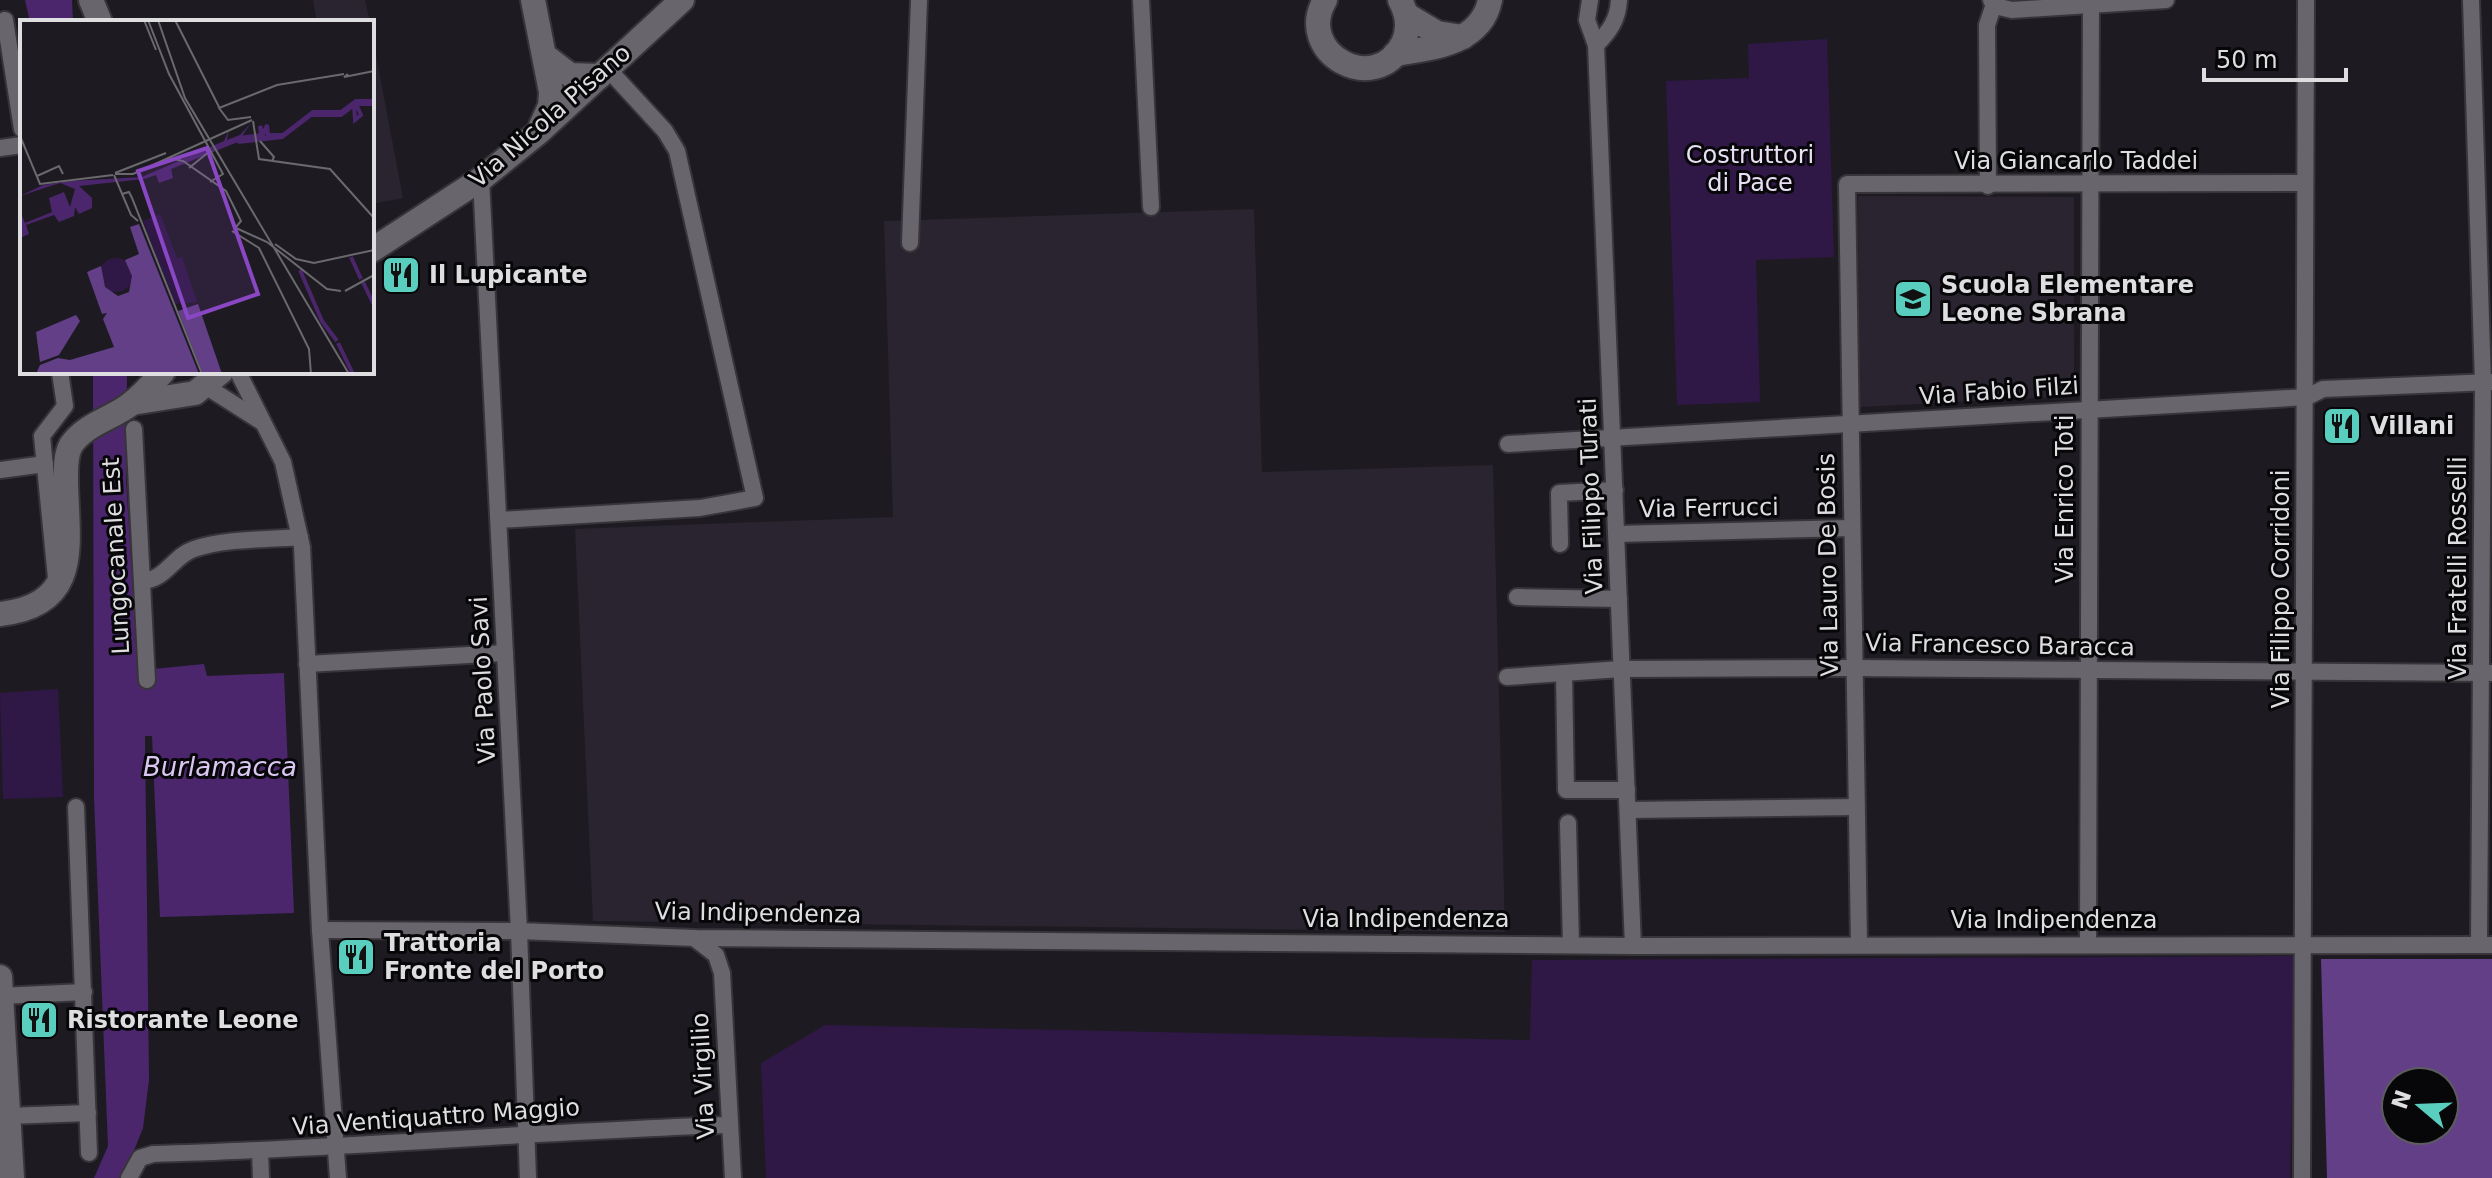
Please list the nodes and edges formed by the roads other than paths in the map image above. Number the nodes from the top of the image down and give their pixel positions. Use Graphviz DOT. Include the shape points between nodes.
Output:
graph roads {
  1 [pos="91,0"];
  2 [pos="111,0"];
  3 [pos="533,0"];
  4 [pos="682,0"];
  5 [pos="919,0"];
  6 [pos="1141,0"];
  7 [pos="1325,0"];
  8 [pos="1490,0"];
  9 [pos="1590,0"];
  10 [pos="1619,0"];
  11 [pos="2166,0"];
  12 [pos="2306,0"];
  13 [pos="2471,0"];
  14 [pos="1992,2"];
  15 [pos="2090,4"];
  16 [pos="1405,6"];
  17 [pos="5,20"];
  18 [pos="99,20"];
  19 [pos="109,20"];
  20 [pos="1463,37"];
  21 [pos="1596,45"];
  22 [pos="1395,54"];
  23 [pos="545,56"];
  24 [pos="604,72"];
  25 [pos="20,116"];
  26 [pos="539,132"];
  27 [pos="20,145"];
  28 [pos="0,148"];
  29 [pos="481,179"];
  30 [pos="2305,183"];
  31 [pos="1847,184"];
  32 [pos="2089,185"];
  33 [pos="1988,186"];
  34 [pos="1151,207"];
  35 [pos="910,243"];
  36 [pos="374,249"];
  37 [pos="60,374"];
  38 [pos="161,374"];
  39 [pos="239,374"];
  40 [pos="206,377"];
  41 [pos="2487,383"];
  42 [pos="2307,397"];
  43 [pos="132,403"];
  44 [pos="2089,409"];
  45 [pos="263,423"];
  46 [pos="1850,425"];
  47 [pos="134,429"];
  48 [pos="1613,439"];
  49 [pos="1508,444"];
  50 [pos="45,464"];
  51 [pos="0,470"];
  52 [pos="1615,490"];
  53 [pos="499,520"];
  54 [pos="1851,528"];
  55 [pos="1617,534"];
  56 [pos="300,537"];
  57 [pos="1560,544"];
  58 [pos="142,581"];
  59 [pos="57,588"];
  60 [pos="1517,597"];
  61 [pos="1619,599"];
  62 [pos="0,614"];
  63 [pos="505,653"];
  64 [pos="307,664"];
  65 [pos="1853,668"];
  66 [pos="1621,669"];
  67 [pos="2088,671"];
  68 [pos="2304,672"];
  69 [pos="1564,673"];
  70 [pos="2487,673"];
  71 [pos="1507,677"];
  72 [pos="147,680"];
  73 [pos="1627,790"];
  74 [pos="76,807"];
  75 [pos="1856,807"];
  76 [pos="1628,810"];
  77 [pos="1568,823"];
  78 [pos="320,930"];
  79 [pos="519,931"];
  80 [pos="744,937"];
  81 [pos="694,938"];
  82 [pos="2088,943"];
  83 [pos="1571,944"];
  84 [pos="1859,944"];
  85 [pos="2303,944"];
  86 [pos="2486,945"];
  87 [pos="1633,946"];
  88 [pos="722,973"];
  89 [pos="0,990"];
  90 [pos="84,992"];
  91 [pos="88,1113"];
  92 [pos="8,1116"];
  93 [pos="730,1125"];
  94 [pos="525,1134"];
  95 [pos="336,1146"];
  96 [pos="260,1151"];
  97 [pos="89,1153"];
  98 [pos="12,1178"];
  99 [pos="129,1178"];
  100 [pos="261,1178"];
  101 [pos="338,1178"];
  102 [pos="528,1178"];
  103 [pos="733,1178"];
  104 [pos="2302,1178"];
  1 -- 18 [label="street"];
  2 -- 19 [label="street"];
  3 -- 23 [label="street"];
  4 -- 24 [label="street, Via Nicola Pisano"];
  5 -- 35 [label="street"];
  6 -- 34 [label="street"];
  7 -- 22 [label="street" via="1318,31 1337,61 1367,69"];
  8 -- 20 [label="street" via="1481,23"];
  9 -- 21 [label="street, Via Filippo Turati" via="1587,20"];
  10 -- 21 [label="street" via="1609,32"];
  11 -- 15 [label="street"];
  12 -- 30 [label="street, Via Filippo Corridoni"];
  13 -- 41 [label="street, Via Fratelli Rosselli"];
  14 -- 15 [label="street" via="2012,10"];
  14 -- 33 [label="street" via="1987,25"];
  15 -- 32 [label="street, Via Enrico Toti"];
  16 -- 20 [label="street" via="1437,33"];
  16 -- 22 [label="street" via="1405,37"];
  17 -- 25 [label="street"];
  20 -- 22 [label="street"];
  21 -- 48 [label="street, Via Filippo Turati"];
  23 -- 24 [label="street" via="570,75"];
  23 -- 26 [label="street" via="550,106"];
  24 -- 26 [label="street, Via Nicola Pisano"];
  24 -- 53 [label="street" via="665,131 677,151 755,498 700,508"];
  26 -- 29 [label="street, Via Nicola Pisano"];
  27 -- 28 [label="street"];
  29 -- 36 [label="street, Via Nicola Pisano"];
  29 -- 53 [label="street, Via Paolo Savi"];
  30 -- 32 [label="street, Via Giancarlo Taddei"];
  30 -- 42 [label="street, Via Filippo Corridoni"];
  31 -- 33 [label="street, Via Giancarlo Taddei"];
  31 -- 46 [label="street, Via Lauro De Bosis"];
  32 -- 33 [label="street, Via Giancarlo Taddei"];
  32 -- 44 [label="street, Via Enrico Toti"];
  37 -- 50 [label="street" via="65,406 42,436"];
  38 -- 43 [label="street"];
  39 -- 45 [label="street"];
  40 -- 43 [label="street" via="185,395"];
  40 -- 45 [label="street"];
  41 -- 42 [label="street, Via Fabio Filzi" via="2323,389"];
  41 -- 70 [label="street, Via Fratelli Rosselli"];
  42 -- 44 [label="street, Via Fabio Filzi"];
  42 -- 68 [label="street, Via Filippo Corridoni"];
  43 -- 59 [label="street" via="84,432 67,454 66,567"];
  44 -- 46 [label="street, Via Fabio Filzi"];
  44 -- 67 [label="street, Via Enrico Toti"];
  45 -- 56 [label="street" via="287,473"];
  46 -- 48 [label="street, Via Fabio Filzi"];
  46 -- 54 [label="street, Via Lauro De Bosis"];
  47 -- 58 [label="street, Lungocanale Est"];
  48 -- 49 [label="street, Via Fabio Filzi"];
  48 -- 52 [label="street, Via Filippo Turati"];
  50 -- 51 [label="street"];
  50 -- 59 [label="street"];
  52 -- 55 [label="street, Via Filippo Turati"];
  52 -- 57 [label="street" via="1559,493"];
  53 -- 63 [label="street, Via Paolo Savi"];
  54 -- 55 [label="street, Via Ferrucci"];
  54 -- 65 [label="street, Via Lauro De Bosis"];
  55 -- 61 [label="street, Via Filippo Turati"];
  56 -- 58 [label="street" via="205,546 188,551 161,576"];
  56 -- 64 [label="street"];
  58 -- 72 [label="street, Lungocanale Est"];
  59 -- 62 [label="street" via="34,606"];
  60 -- 61 [label="street"];
  61 -- 66 [label="street, Via Filippo Turati"];
  63 -- 64 [label="street"];
  63 -- 79 [label="street, Via Paolo Savi"];
  64 -- 78 [label="street"];
  65 -- 66 [label="street, Via Francesco Baracca"];
  65 -- 67 [label="street, Via Francesco Baracca"];
  65 -- 75 [label="street, Via Lauro De Bosis"];
  66 -- 69 [label="street, Via Francesco Baracca"];
  66 -- 73 [label="street, Via Filippo Turati"];
  67 -- 68 [label="street, Via Francesco Baracca"];
  67 -- 82 [label="street, Via Enrico Toti"];
  68 -- 70 [label="street, Via Francesco Baracca"];
  68 -- 85 [label="street, Via Filippo Corridoni"];
  69 -- 71 [label="street, Via Francesco Baracca"];
  69 -- 73 [label="street" via="1566,790"];
  70 -- 86 [label="street, Via Fratelli Rosselli"];
  73 -- 76 [label="street, Via Filippo Turati"];
  74 -- 90 [label="street"];
  75 -- 76 [label="street"];
  75 -- 84 [label="street, Via Lauro De Bosis"];
  76 -- 87 [label="street, Via Filippo Turati"];
  77 -- 83 [label="street"];
  78 -- 79 [label="street, Via Indipendenza"];
  78 -- 95 [label="street"];
  79 -- 81 [label="street, Via Indipendenza"];
  79 -- 94 [label="street, Via Paolo Savi"];
  80 -- 81 [label="street, Via Indipendenza"];
  80 -- 83 [label="street, Via Indipendenza"];
  80 -- 88 [label="street" via="731,950"];
  81 -- 88 [label="street" via="716,955"];
  82 -- 84 [label="street, Via Indipendenza"];
  82 -- 85 [label="street, Via Indipendenza"];
  83 -- 87 [label="street, Via Indipendenza"];
  84 -- 87 [label="street, Via Indipendenza"];
  85 -- 86 [label="street, Via Indipendenza"];
  85 -- 104 [label="street, Via Filippo Corridoni"];
  88 -- 93 [label="street, Via Virgilio"];
  89 -- 90 [label="street"];
  89 -- 92 [label="street"];
  90 -- 91 [label="street"];
  91 -- 92 [label="street"];
  91 -- 97 [label="street"];
  92 -- 98 [label="street"];
  93 -- 94 [label="street, Via Ventiquattro Maggio"];
  93 -- 103 [label="street, Via Virgilio"];
  94 -- 95 [label="street, Via Ventiquattro Maggio"];
  94 -- 102 [label="street, Via Paolo Savi"];
  95 -- 96 [label="street, Via Ventiquattro Maggio"];
  95 -- 101 [label="street"];
  96 -- 99 [label="street, Via Ventiquattro Maggio" via="145,1155"];
  96 -- 100 [label="street"];
}
